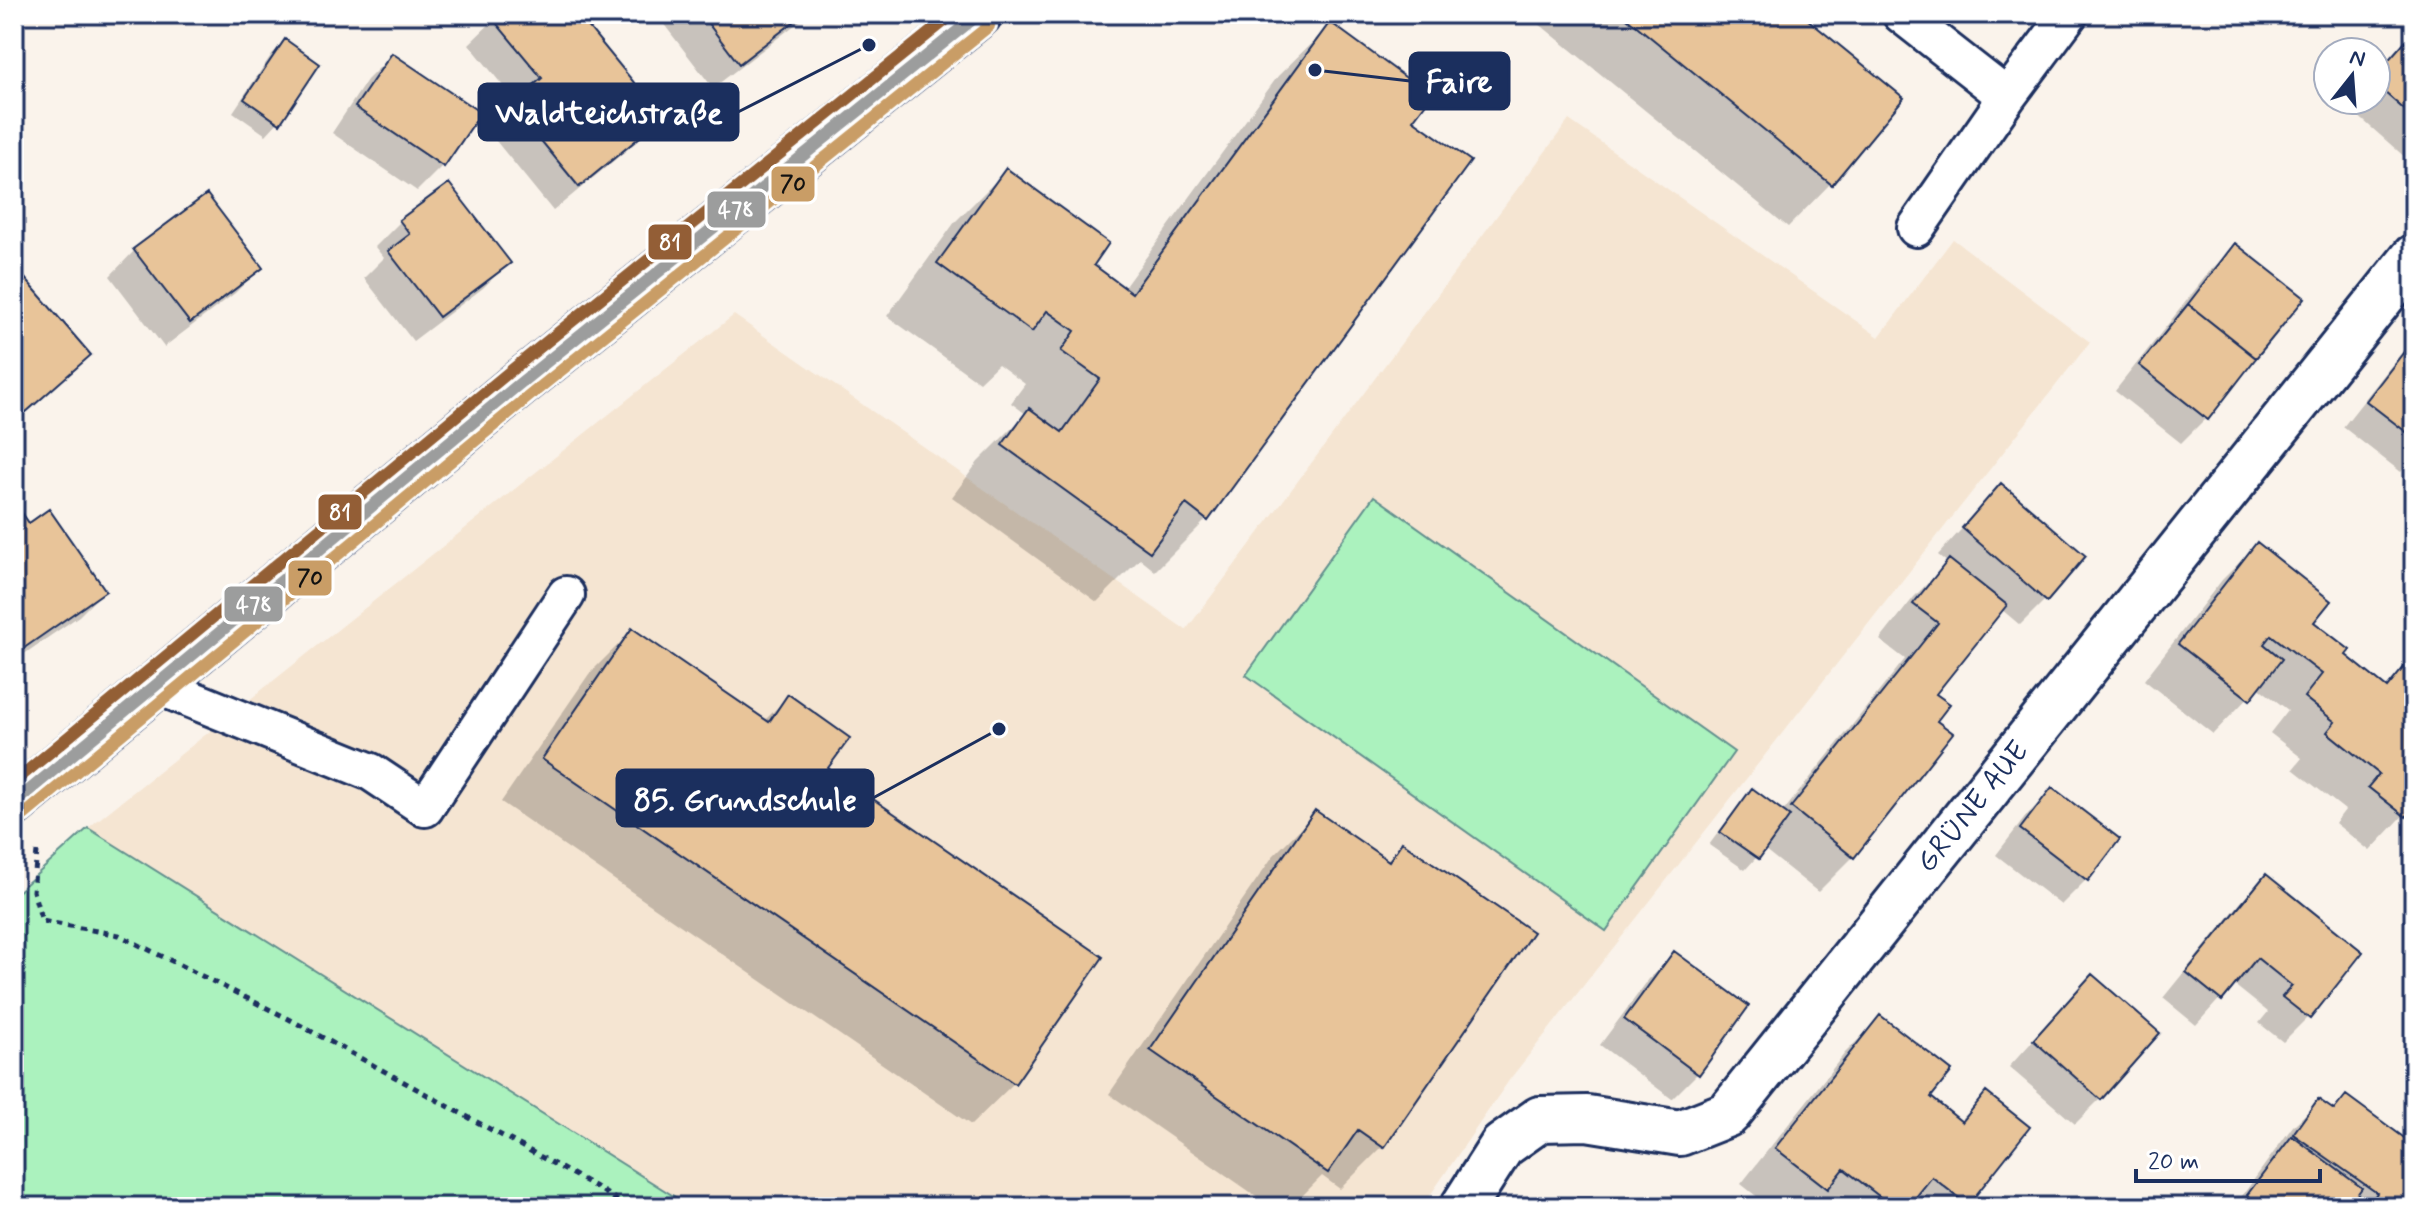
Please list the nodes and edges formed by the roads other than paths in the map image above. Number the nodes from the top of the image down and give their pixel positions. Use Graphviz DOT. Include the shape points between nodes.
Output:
graph roads {
  1 [pos="979,14"];
  2 [pos="1901,14"];
  3 [pos="2069,14"];
  4 [pos="2007,97"];
  5 [pos="1916,228"];
  6 [pos="2414,257"];
  7 [pos="566,595"];
  8 [pos="156,685"];
  9 [pos="14,803"];
  10 [pos="1463,1207"];
  1 -- 8 [label="street"];
  2 -- 4 [label="lane"];
  3 -- 4 [label="lane"];
  4 -- 5 [label="lane"];
  6 -- 10 [label="street, GRÜNE AUE" via="1728,1114 1680,1133 1587,1118 1540,1119 1502,1146"];
  7 -- 8 [label="lane" via="425,808 371,772"];
  8 -- 9 [label="street"];
}
